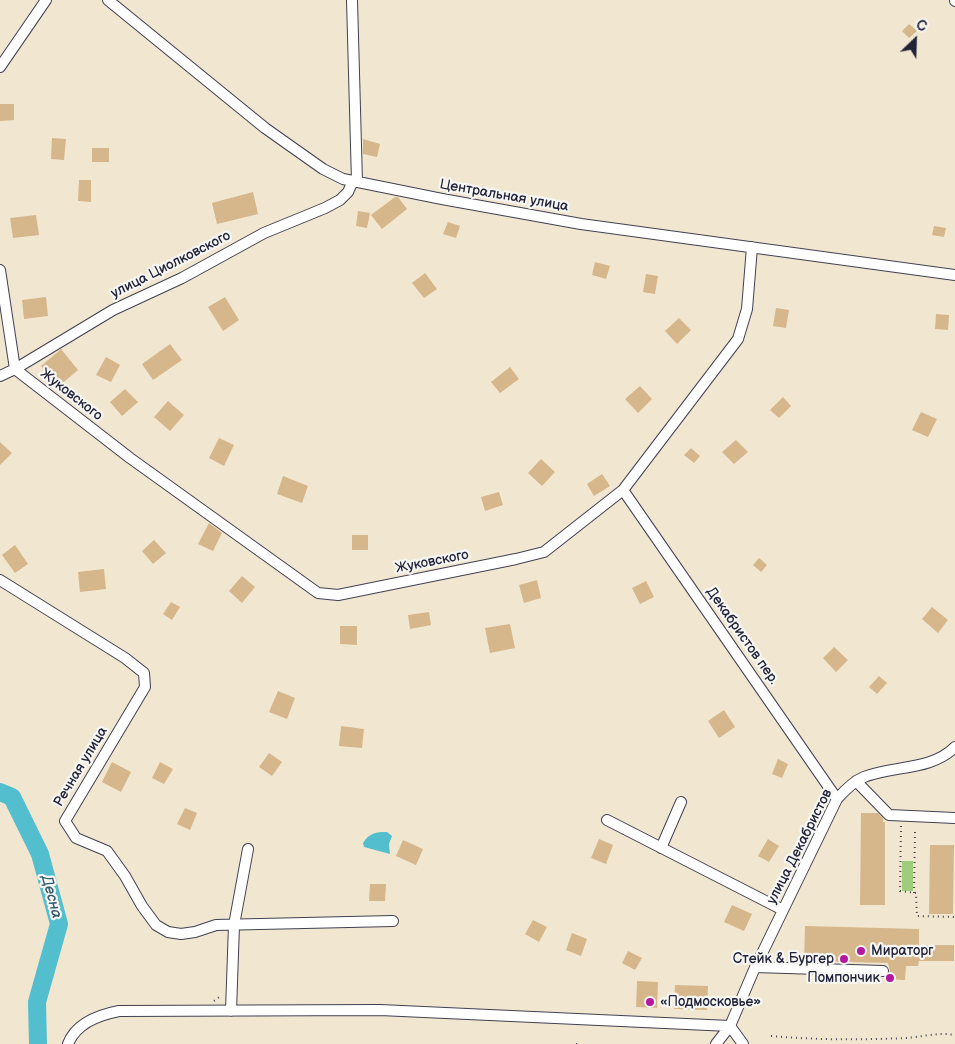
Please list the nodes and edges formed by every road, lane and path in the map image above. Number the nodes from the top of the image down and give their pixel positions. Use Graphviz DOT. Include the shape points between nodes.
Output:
graph roads {
  1 [pos="46,0"];
  2 [pos="108,0"];
  3 [pos="352,0"];
  4 [pos="0,67"];
  5 [pos="355,182"];
  6 [pos="752,247"];
  7 [pos="0,270"];
  8 [pos="955,275"];
  9 [pos="15,369"];
  10 [pos="0,376"];
  11 [pos="623,490"];
  12 [pos="0,580"];
  13 [pos="955,747"];
  14 [pos="856,781"];
  15 [pos="837,799"];
  16 [pos="681,802"];
  17 [pos="901,816"];
  18 [pos="955,818"];
  19 [pos="607,820"];
  20 [pos="914,832"];
  21 [pos="661,848"];
  22 [pos="248,849"];
  23 [pos="914,893"];
  24 [pos="783,910"];
  25 [pos="955,917"];
  26 [pos="393,921"];
  27 [pos="234,925"];
  28 [pos="755,967"];
  29 [pos="883,971"];
  30 [pos="231,1011"];
  31 [pos="709,1025"];
  32 [pos="730,1026"];
  33 [pos="955,1035"];
  34 [pos="771,1036"];
  35 [pos="580,1043"];
  36 [pos="68,1044"];
  37 [pos="576,1044"];
  38 [pos="716,1044"];
  39 [pos="743,1044"];
  1 -- 4 [label="street"];
  2 -- 5 [label="street, Центральная улица" via="264,128 323,169"];
  3 -- 5 [label="street"];
  5 -- 6 [label="street, Центральная улица" via="581,224"];
  5 -- 9 [label="street, улица Циолковского" via="340,200 264,234 113,310"];
  6 -- 8 [label="street, Центральная улица"];
  6 -- 11 [label="street, Жуковского" via="747,309 738,339"];
  7 -- 9 [label="street"];
  9 -- 10 [label="street, улица Циолковского"];
  9 -- 11 [label="street, Жуковского" via="130,458 318,593 338,595 544,552"];
  11 -- 15 [label="street, Декабристов пер."];
  12 -- 27 [label="street, Речная улица" via="144,673 145,687 65,821 76,838 107,851 156,925 168,932 181,934 216,925"];
  13 -- 14 [label="street, улица Декабристов" via="931,762 865,776"];
  14 -- 15 [label="street, улица Декабристов"];
  14 -- 17 [label="street" via="887,814"];
  15 -- 24 [label="street, улица Декабристов"];
  16 -- 21 [label="street"];
  17 -- 18 [label="street"];
  17 -- 23 [label="path" via="900,891"];
  19 -- 21 [label="street"];
  20 -- 23 [label="path"];
  21 -- 24 [label="street"];
  22 -- 27 [label="street"];
  23 -- 25 [label="path" via="917,916"];
  24 -- 28 [label="street, улица Декабристов"];
  26 -- 27 [label="street, Речная улица"];
  27 -- 30 [label="street"];
  28 -- 29 [label="street"];
  28 -- 32 [label="street, улица Декабристов"];
  30 -- 31 [label="street" via="380,1010"];
  30 -- 36 [label="street" via="118,1011 98,1016 81,1026"];
  31 -- 32 [label="street"];
  31 -- 38 [label="street" via="717,1030"];
  32 -- 38 [label="street, улица Декабристов"];
  32 -- 39 [label="street"];
  33 -- 34 [label="path" via="813,1040"];
  35 -- 37 [label="path"];
}
